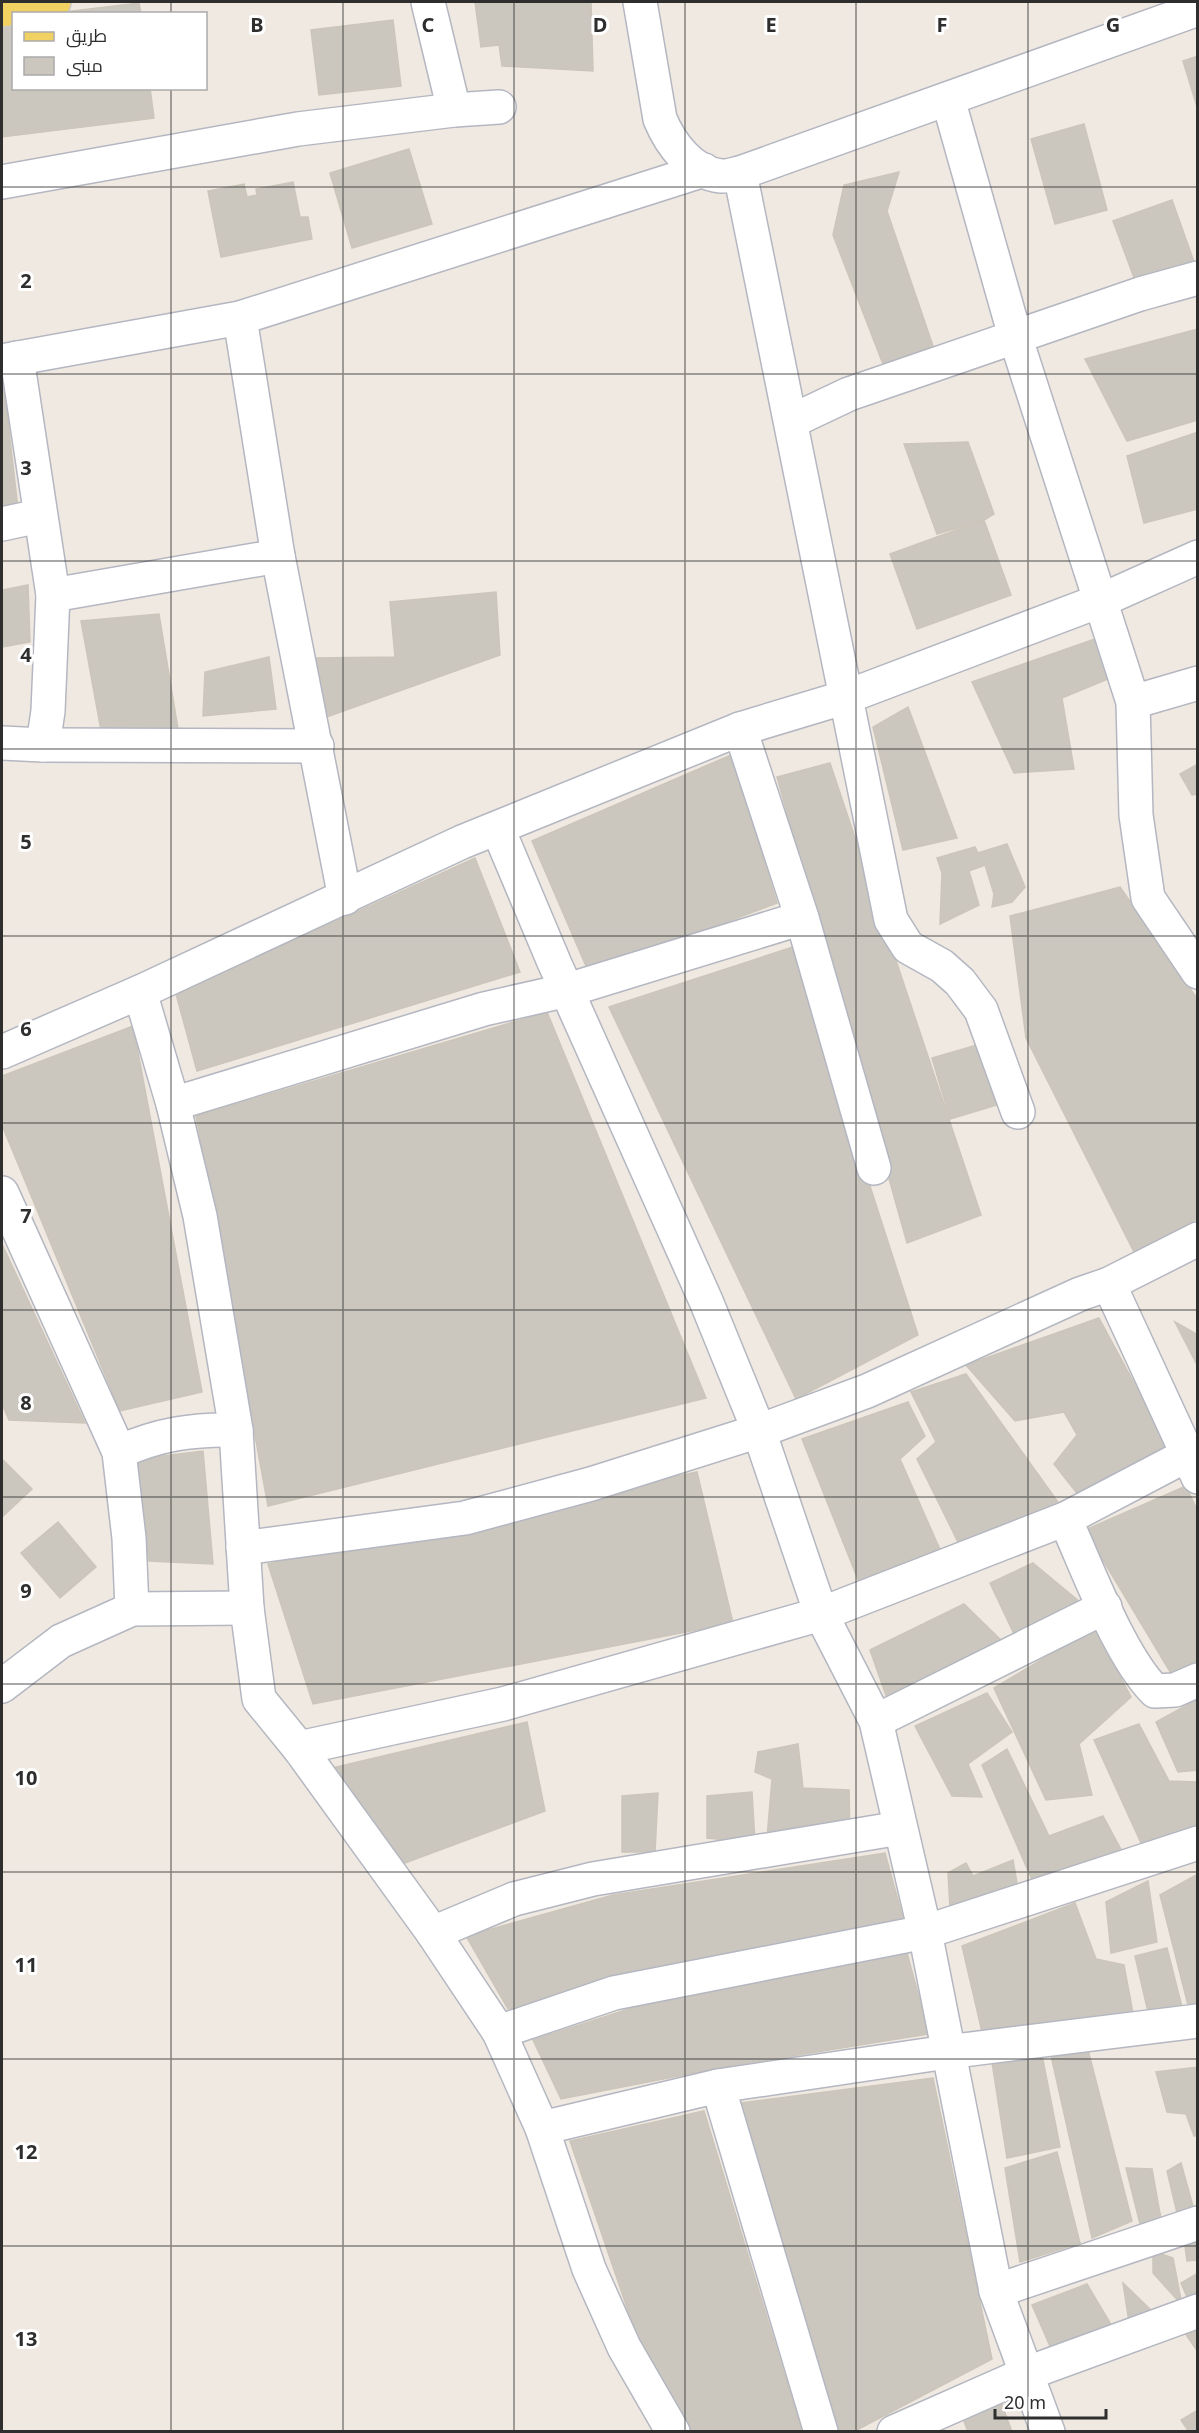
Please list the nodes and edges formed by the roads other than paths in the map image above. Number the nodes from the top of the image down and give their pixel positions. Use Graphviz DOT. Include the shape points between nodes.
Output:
graph roads {
  1 [pos="54,2"];
  2 [pos="428,2"];
  3 [pos="640,2"];
  4 [pos="1197,9"];
  5 [pos="2,10"];
  6 [pos="948,99"];
  7 [pos="499,107"];
  8 [pos="454,110"];
  9 [pos="705,170"];
  10 [pos="740,173"];
  11 [pos="2,182"];
  12 [pos="1197,278"];
  13 [pos="240,318"];
  14 [pos="1015,336"];
  15 [pos="9,359"];
  16 [pos="792,421"];
  17 [pos="39,516"];
  18 [pos="2,524"];
  19 [pos="278,556"];
  20 [pos="1197,557"];
  21 [pos="53,595"];
  22 [pos="1102,600"];
  23 [pos="1197,682"];
  24 [pos="846,697"];
  25 [pos="1133,702"];
  26 [pos="740,729"];
  27 [pos="2,743"];
  28 [pos="44,745"];
  29 [pos="317,746"];
  30 [pos="498,829"];
  31 [pos="345,898"];
  32 [pos="802,918"];
  33 [pos="1197,972"];
  34 [pos="568,990"];
  35 [pos="140,992"];
  36 [pos="2,1052"];
  37 [pos="173,1104"];
  38 [pos="1018,1112"];
  39 [pos="873,1168"];
  40 [pos="2,1192"];
  41 [pos="1197,1239"];
  42 [pos="1109,1284"];
  43 [pos="237,1430"];
  44 [pos="759,1431"];
  45 [pos="119,1452"];
  46 [pos="1192,1466"];
  47 [pos="1065,1519"];
  48 [pos="243,1548"];
  49 [pos="1105,1607"];
  50 [pos="247,1608"];
  51 [pos="132,1609"];
  52 [pos="820,1614"];
  53 [pos="1197,1680"];
  54 [pos="2,1686"];
  55 [pos="876,1720"];
  56 [pos="299,1748"];
  57 [pos="900,1828"];
  58 [pos="1197,1843"];
  59 [pos="925,1932"];
  60 [pos="433,1933"];
  61 [pos="1197,2020"];
  62 [pos="500,2032"];
  63 [pos="947,2052"];
  64 [pos="718,2086"];
  65 [pos="542,2128"];
  66 [pos="1197,2223"];
  67 [pos="996,2291"];
  68 [pos="1197,2311"];
  69 [pos="1028,2373"];
  70 [pos="673,2432"];
  71 [pos="821,2432"];
  72 [pos="894,2432"];
  73 [pos="1048,2432"];
  1 -- 5 [label="main road"];
  2 -- 8 [label="street"];
  3 -- 9 [label="street" via="660,119 677,150"];
  4 -- 6 [label="street"];
  6 -- 10 [label="street"];
  6 -- 14 [label="street"];
  7 -- 8 [label="street"];
  8 -- 11 [label="street" via="298,129"];
  9 -- 10 [label="street" via="721,176"];
  9 -- 13 [label="street"];
  10 -- 16 [label="street"];
  12 -- 14 [label="street"];
  13 -- 15 [label="street"];
  13 -- 19 [label="street"];
  14 -- 16 [label="street" via="849,394"];
  14 -- 22 [label="street"];
  15 -- 17 [label="street"];
  16 -- 24 [label="street"];
  17 -- 18 [label="street"];
  17 -- 21 [label="street"];
  19 -- 21 [label="street"];
  19 -- 29 [label="street"];
  20 -- 22 [label="street"];
  21 -- 28 [label="street"];
  22 -- 24 [label="street"];
  22 -- 25 [label="street"];
  23 -- 25 [label="street"];
  24 -- 26 [label="street"];
  24 -- 38 [label="street" via="891,920 908,947 942,966 981,1010"];
  25 -- 33 [label="street" via="1136,815 1148,898"];
  26 -- 30 [label="street"];
  26 -- 32 [label="street"];
  27 -- 28 [label="street"];
  28 -- 29 [label="street"];
  29 -- 31 [label="street"];
  30 -- 31 [label="street"];
  30 -- 34 [label="street"];
  31 -- 35 [label="street"];
  32 -- 34 [label="street"];
  32 -- 39 [label="street"];
  34 -- 37 [label="street" via="484,1009"];
  34 -- 44 [label="street" via="706,1301"];
  35 -- 36 [label="street"];
  35 -- 37 [label="street"];
  37 -- 43 [label="street" via="200,1216"];
  40 -- 45 [label="street"];
  41 -- 42 [label="street"];
  42 -- 44 [label="street" via="867,1391"];
  42 -- 46 [label="street"];
  43 -- 45 [label="street" via="196,1429"];
  43 -- 48 [label="street"];
  44 -- 48 [label="street" via="591,1484 465,1518"];
  44 -- 52 [label="street"];
  45 -- 51 [label="street"];
  46 -- 47 [label="street"];
  47 -- 49 [label="street"];
  47 -- 52 [label="street"];
  48 -- 50 [label="street"];
  49 -- 53 [label="street" via="1142,1678 1155,1691 1175,1690"];
  49 -- 55 [label="street"];
  50 -- 51 [label="street"];
  50 -- 56 [label="street" via="259,1699"];
  51 -- 54 [label="street" via="61,1641"];
  52 -- 55 [label="street"];
  52 -- 56 [label="street" via="503,1704"];
  55 -- 57 [label="street"];
  56 -- 60 [label="street"];
  57 -- 59 [label="street"];
  57 -- 60 [label="street" via="594,1879 514,1899"];
  58 -- 59 [label="street"];
  59 -- 62 [label="street" via="614,1993"];
  59 -- 63 [label="street"];
  60 -- 62 [label="street"];
  61 -- 63 [label="street"];
  62 -- 65 [label="street"];
  63 -- 64 [label="street"];
  63 -- 67 [label="street"];
  64 -- 65 [label="street"];
  64 -- 71 [label="street"];
  65 -- 70 [label="street" via="589,2269 624,2348"];
  66 -- 67 [label="street"];
  67 -- 69 [label="street"];
  68 -- 69 [label="street"];
  69 -- 72 [label="street"];
  69 -- 73 [label="street"];
}
